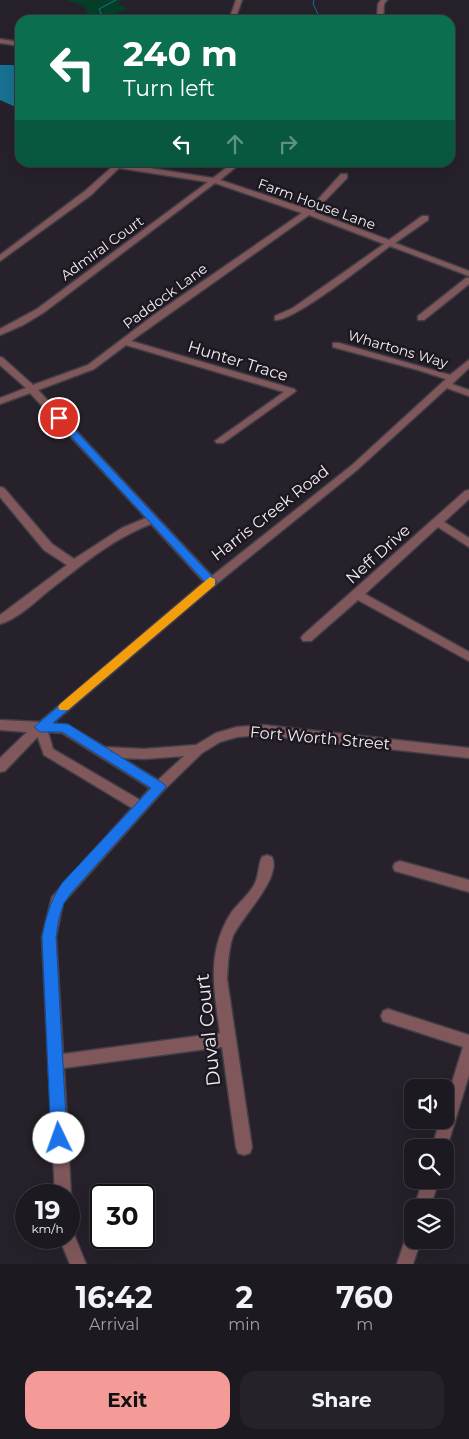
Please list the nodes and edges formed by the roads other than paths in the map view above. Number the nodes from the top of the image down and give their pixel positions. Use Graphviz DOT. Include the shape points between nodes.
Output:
graph roads {
  1 [pos="239,0"];
  2 [pos="384,0"];
  3 [pos="234,15"];
  4 [pos="380,15"];
  5 [pos="0,43"];
  6 [pos="15,44"];
  7 [pos="116,167"];
  8 [pos="124,167"];
  9 [pos="233,167"];
  10 [pos="344,176"];
  11 [pos="216,181"];
  12 [pos="308,212"];
  13 [pos="425,218"];
  14 [pos="389,243"];
  15 [pos="0,259"];
  16 [pos="469,274"];
  17 [pos="469,280"];
  18 [pos="278,318"];
  19 [pos="421,318"];
  20 [pos="0,332"];
  21 [pos="126,342"];
  22 [pos="336,345"];
  23 [pos="0,360"];
  24 [pos="469,363"];
  25 [pos="450,382"];
  26 [pos="32,389"];
  27 [pos="469,393"];
  28 [pos="0,401"];
  29 [pos="220,441"];
  30 [pos="0,490"];
  31 [pos="469,493"];
  32 [pos="154,519"];
  33 [pos="437,522"];
  34 [pos="469,543"];
  35 [pos="76,566"];
  36 [pos="211,582"];
  37 [pos="357,595"];
  38 [pos="0,620"];
  39 [pos="307,638"];
  40 [pos="469,658"];
  41 [pos="0,725"];
  42 [pos="40,727"];
  43 [pos="198,750"];
  44 [pos="102,752"];
  45 [pos="469,754"];
  46 [pos="0,767"];
  47 [pos="160,787"];
  48 [pos="141,807"];
  49 [pos="267,861"];
  50 [pos="400,867"];
  51 [pos="469,886"];
  52 [pos="388,1016"];
  53 [pos="227,1039"];
  54 [pos="469,1042"];
  55 [pos="469,1049"];
  56 [pos="55,1062"];
  57 [pos="443,1139"];
  58 [pos="244,1147"];
  59 [pos="62,1184"];
  60 [pos="72,1249"];
  61 [pos="410,1249"];
  62 [pos="78,1264"];
  63 [pos="405,1264"];
  1 -- 3 [label="street"];
  2 -- 4 [label="street"];
  5 -- 6 [label="street"];
  7 -- 15 [label="street" via="88,193"];
  8 -- 11 [label="street, Farm House Lane"];
  9 -- 11 [label="street, Admiral Court"];
  10 -- 12 [label="street, Paddock Lane"];
  11 -- 12 [label="street, Farm House Lane"];
  11 -- 20 [label="street, Admiral Court" via="40,311"];
  12 -- 14 [label="street, Farm House Lane"];
  12 -- 21 [label="street, Paddock Lane"];
  13 -- 14 [label="street"];
  14 -- 16 [label="street, Farm House Lane"];
  14 -- 18 [label="street" via="296,310"];
  17 -- 19 [label="street"];
  21 -- 26 [label="street, Paddock Lane" via="91,367"];
  21 -- 29 [label="street, Hunter Trace" via="291,391"];
  22 -- 25 [label="street, Whartons Way" via="421,368"];
  23 -- 26 [label="street"];
  24 -- 25 [label="street, Harris Creek Road"];
  25 -- 27 [label="street, Whartons Way"];
  25 -- 36 [label="street, Harris Creek Road" via="354,468"];
  26 -- 28 [label="street, Paddock Lane"];
  26 -- 32 [label="street"];
  30 -- 35 [label="street" via="48,547"];
  31 -- 33 [label="street, Neff Drive"];
  32 -- 35 [label="street" via="126,530"];
  32 -- 36 [label="street"];
  33 -- 34 [label="street"];
  33 -- 37 [label="street, Neff Drive"];
  35 -- 38 [label="street"];
  36 -- 42 [label="street, Harris Creek Road"];
  37 -- 39 [label="street, Neff Drive"];
  37 -- 40 [label="street"];
  41 -- 42 [label="street"];
  42 -- 44 [label="street" via="64,728"];
  42 -- 46 [label="street, Harris Creek Road"];
  42 -- 48 [label="street" via="48,752"];
  43 -- 44 [label="street" via="144,754"];
  43 -- 45 [label="street, Fort Worth Street" via="216,738 264,730"];
  43 -- 47 [label="street, Fort Worth Street"];
  44 -- 47 [label="street"];
  47 -- 48 [label="street, Fort Worth Street"];
  48 -- 56 [label="street, Fort Worth Street" via="57,901 49,937"];
  49 -- 53 [label="street, Duval Court" via="261,886 236,918 226,937 221,957 220,979"];
  50 -- 51 [label="street"];
  52 -- 54 [label="street"];
  53 -- 56 [label="street"];
  53 -- 58 [label="street, Duval Court"];
  55 -- 57 [label="street"];
  56 -- 59 [label="street, Fort Worth Street"];
  60 -- 62 [label="street"];
  61 -- 63 [label="street"];
}
